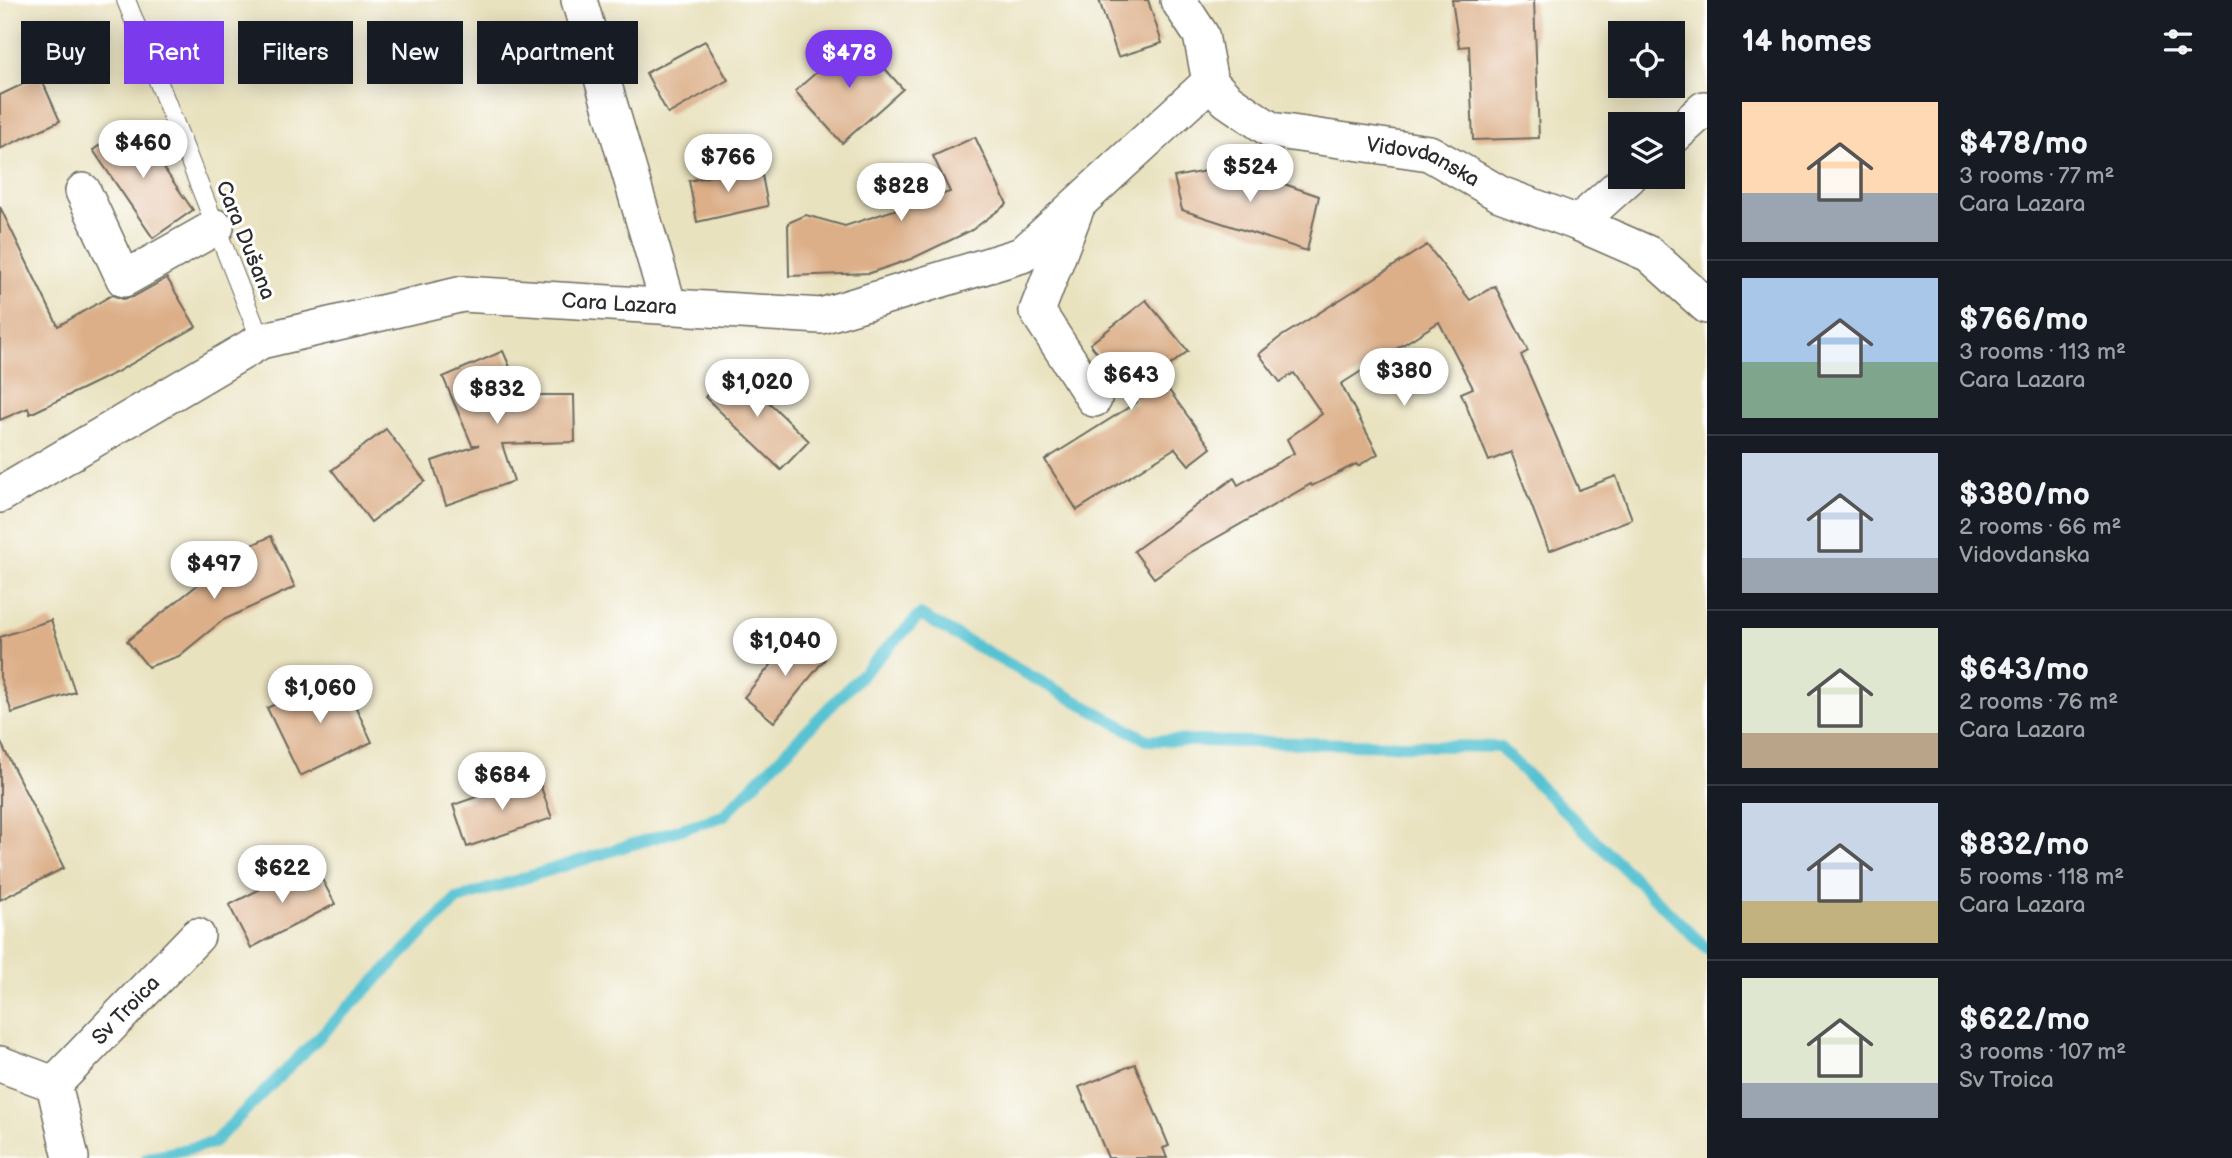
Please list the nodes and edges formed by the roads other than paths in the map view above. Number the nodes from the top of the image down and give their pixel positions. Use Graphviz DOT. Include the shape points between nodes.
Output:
graph roads {
  1 [pos="126,0"];
  2 [pos="579,0"];
  3 [pos="1178,0"];
  4 [pos="1210,82"];
  5 [pos="1704,109"];
  6 [pos="1685,126"];
  7 [pos="1616,189"];
  8 [pos="83,191"];
  9 [pos="1079,203"];
  10 [pos="1578,223"];
  11 [pos="216,227"];
  12 [pos="1707,306"];
  13 [pos="669,307"];
  14 [pos="261,341"];
  15 [pos="1094,398"];
  16 [pos="0,495"];
  17 [pos="197,936"];
  18 [pos="0,1064"];
  19 [pos="54,1084"];
  20 [pos="71,1158"];
  1 -- 11 [label="lane, Cara Dušana"];
  2 -- 13 [label="street"];
  3 -- 4 [label="street" via="1201,35"];
  4 -- 9 [label="street, Cara Lazara"];
  4 -- 10 [label="street, Vidovdanska" via="1227,100 1271,130 1429,153 1500,194"];
  5 -- 6 [label="street"];
  7 -- 10 [label="street"];
  8 -- 11 [label="street" via="124,278"];
  9 -- 13 [label="street, Cara Lazara" via="1022,256 821,316"];
  9 -- 15 [label="street" via="1038,312"];
  10 -- 12 [label="street, Vidovdanska" via="1649,254"];
  11 -- 14 [label="lane, Cara Dušana"];
  13 -- 14 [label="street, Cara Lazara" via="463,294"];
  14 -- 16 [label="street, Cara Lazara"];
  17 -- 19 [label="street, Sv Troica"];
  18 -- 19 [label="street"];
  19 -- 20 [label="street"];
}
